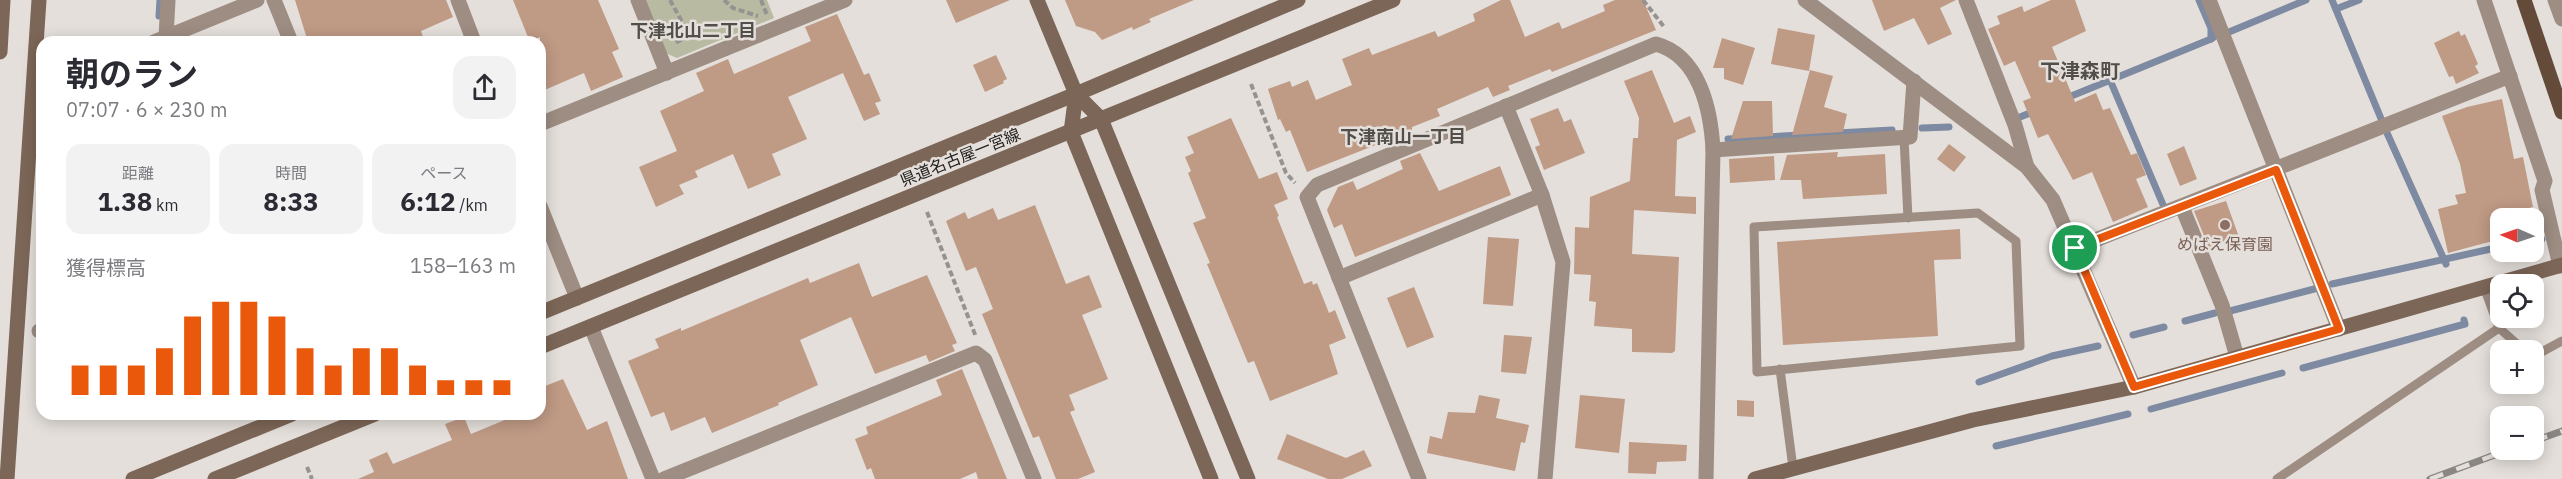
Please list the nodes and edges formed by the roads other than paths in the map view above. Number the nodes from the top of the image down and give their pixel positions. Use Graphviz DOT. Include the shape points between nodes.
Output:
graph roads {
  1 [pos="3,0"];
  2 [pos="39,0"];
  3 [pos="168,0"];
  4 [pos="257,0"];
  5 [pos="274,0"];
  6 [pos="458,0"];
  7 [pos="638,0"];
  8 [pos="845,0"];
  9 [pos="1037,0"];
  10 [pos="1298,0"];
  11 [pos="1393,0"];
  12 [pos="1805,0"];
  13 [pos="1966,0"];
  14 [pos="2209,0"];
  15 [pos="2484,0"];
  16 [pos="2524,0"];
  17 [pos="2555,0"];
  18 [pos="2562,19"];
  19 [pos="39,36"];
  20 [pos="161,36"];
  21 [pos="170,36"];
  22 [pos="289,36"];
  23 [pos="472,36"];
  24 [pos="0,52"];
  25 [pos="667,73"];
  26 [pos="2510,76"];
  27 [pos="1914,81"];
  28 [pos="1076,94"];
  29 [pos="1506,106"];
  30 [pos="2562,112"];
  31 [pos="36,117"];
  32 [pos="1101,119"];
  33 [pos="546,122"];
  34 [pos="1071,132"];
  35 [pos="1904,138"];
  36 [pos="1713,150"];
  37 [pos="2027,167"];
  38 [pos="2276,170"];
  39 [pos="1542,195"];
  40 [pos="2182,207"];
  41 [pos="1908,218"];
  42 [pos="546,221"];
  43 [pos="2075,248"];
  44 [pos="2561,265"];
  45 [pos="1339,278"];
  46 [pos="2484,287"];
  47 [pos="577,298"];
  48 [pos="2490,303"];
  49 [pos="546,311"];
  50 [pos="591,327"];
  51 [pos="2499,328"];
  52 [pos="2339,329"];
  53 [pos="2513,340"];
  54 [pos="2562,341"];
  55 [pos="546,345"];
  56 [pos="2544,351"];
  57 [pos="2237,357"];
  58 [pos="1780,369"];
  59 [pos="2134,387"];
  60 [pos="277,420"];
  61 [pos="360,420"];
  62 [pos="1793,468"];
  63 [pos="1032,478"];
  64 [pos="7,479"];
  65 [pos="133,479"];
  66 [pos="215,479"];
  67 [pos="653,479"];
  68 [pos="664,479"];
  69 [pos="1211,479"];
  70 [pos="1248,479"];
  71 [pos="1419,479"];
  72 [pos="1545,479"];
  73 [pos="1706,479"];
  74 [pos="1755,479"];
  75 [pos="2277,479"];
  1 -- 24 [label="main road"];
  2 -- 19 [label="main road"];
  3 -- 20 [label="street"];
  4 -- 21 [label="street"];
  5 -- 22 [label="street"];
  6 -- 23 [label="street"];
  7 -- 25 [label="street"];
  8 -- 25 [label="street"];
  9 -- 28 [label="main road"];
  10 -- 28 [label="main road, 県道名古屋一宮線"];
  11 -- 32 [label="main road, 県道名古屋一宮線"];
  12 -- 27 [label="street"];
  13 -- 37 [label="street" via="2016,125"];
  14 -- 38 [label="street"];
  15 -- 26 [label="street"];
  16 -- 30 [label="main road"];
  17 -- 18 [label="street"];
  25 -- 33 [label="street"];
  26 -- 38 [label="street"];
  26 -- 44 [label="street" via="2545,181 2542,190"];
  27 -- 35 [label="street" via="1910,137"];
  27 -- 37 [label="street"];
  28 -- 32 [label="main road"];
  28 -- 34 [label="main road"];
  28 -- 47 [label="main road, 県道名古屋一宮線"];
  29 -- 36 [label="street" via="1656,44 1672,49 1699,82 1711,116"];
  29 -- 39 [label="street"];
  29 -- 45 [label="street" via="1317,184 1307,197"];
  31 -- 64 [label="main road"];
  32 -- 34 [label="main road, 県道名古屋一宮線"];
  32 -- 70 [label="main road"];
  34 -- 50 [label="main road, 県道名古屋一宮線"];
  34 -- 69 [label="main road"];
  35 -- 36 [label="street"];
  35 -- 41 [label="lane"];
  36 -- 73 [label="street"];
  37 -- 43 [label="street" via="2053,200"];
  38 -- 40 [label="street"];
  38 -- 52 [label="street"];
  39 -- 45 [label="street"];
  39 -- 72 [label="street" via="1563,262"];
  40 -- 43 [label="street"];
  40 -- 57 [label="street" via="2222,305"];
  41 -- 58 [label="lane" via="1754,228 1757,372"];
  41 -- 58 [label="lane" via="1978,213 2016,241 2020,346"];
  42 -- 47 [label="street"];
  43 -- 59 [label="street"];
  44 -- 46 [label="main road"];
  45 -- 71 [label="street"];
  46 -- 48 [label="lane"];
  46 -- 52 [label="main road"];
  47 -- 49 [label="main road, 県道名古屋一宮線"];
  50 -- 55 [label="main road, 県道名古屋一宮線"];
  50 -- 67 [label="street"];
  51 -- 53 [label="lane"];
  51 -- 75 [label="lane"];
  52 -- 57 [label="main road"];
  54 -- 56 [label="lane"];
  57 -- 59 [label="main road"];
  58 -- 62 [label="lane"];
  59 -- 62 [label="main road" via="1973,420"];
  60 -- 65 [label="main road"];
  61 -- 66 [label="main road"];
  62 -- 74 [label="main road"];
  63 -- 68 [label="street" via="986,360 976,353"];
}
